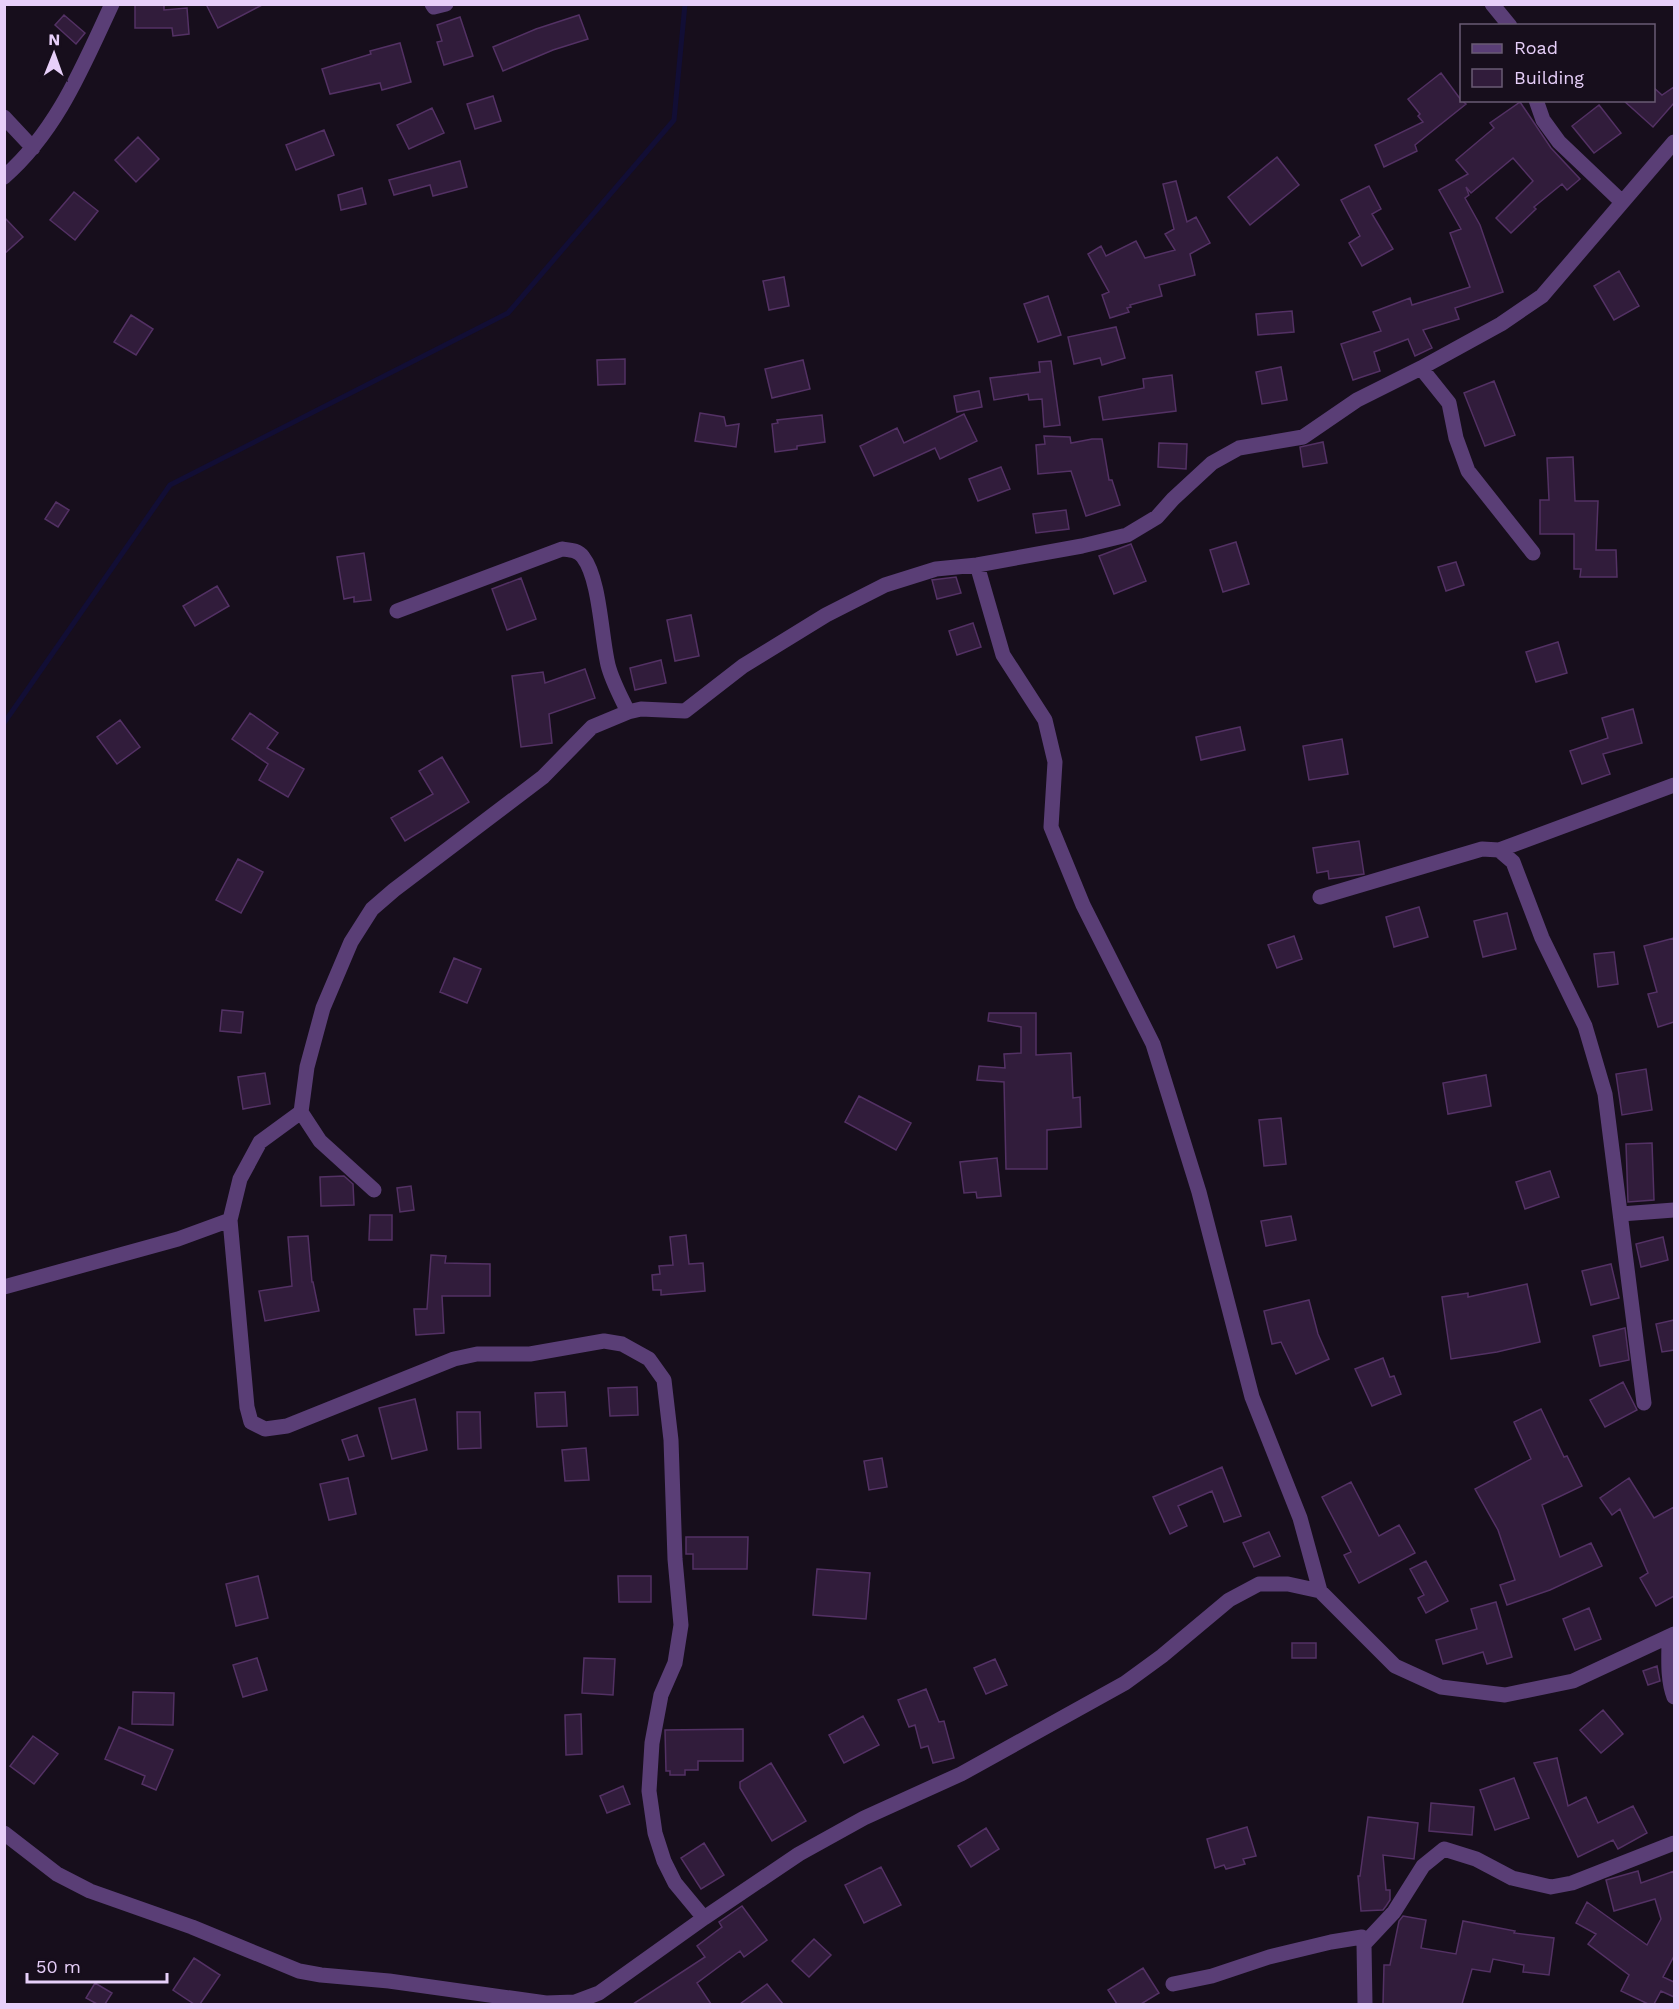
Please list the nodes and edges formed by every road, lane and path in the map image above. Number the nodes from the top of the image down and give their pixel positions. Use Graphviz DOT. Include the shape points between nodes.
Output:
graph roads {
  1 [pos="112,4"];
  2 [pos="432,4"];
  3 [pos="446,4"];
  4 [pos="1492,4"];
  5 [pos="1508,24"];
  6 [pos="1537,102"];
  7 [pos="4,117"];
  8 [pos="1674,142"];
  9 [pos="33,148"];
  10 [pos="4,177"];
  11 [pos="1622,202"];
  12 [pos="1421,368"];
  13 [pos="1533,553"];
  14 [pos="977,565"];
  15 [pos="397,610"];
  16 [pos="628,712"];
  17 [pos="1674,785"];
  18 [pos="1499,850"];
  19 [pos="1320,897"];
  20 [pos="301,1113"];
  21 [pos="374,1190"];
  22 [pos="1674,1210"];
  23 [pos="1621,1214"];
  24 [pos="230,1220"];
  25 [pos="4,1287"];
  26 [pos="1644,1403"];
  27 [pos="1320,1591"];
  28 [pos="1671,1636"];
  29 [pos="1674,1697"];
  30 [pos="4,1833"];
  31 [pos="1674,1843"];
  32 [pos="704,1918"];
  33 [pos="1364,1944"];
  34 [pos="1173,1984"];
  35 [pos="464,1998"];
  36 [pos="1365,2004"];
  1 -- 9 [label="street" via="60,111"];
  2 -- 3 [label="street"];
  4 -- 5 [label="street"];
  6 -- 11 [label="street" via="1543,120 1559,142"];
  7 -- 9 [label="street"];
  8 -- 11 [label="street"];
  9 -- 10 [label="street"];
  11 -- 12 [label="street" via="1542,296 1501,324"];
  12 -- 13 [label="street" via="1449,403 1468,471"];
  12 -- 14 [label="street" via="1357,400 1303,437 1239,448 1212,463 1157,517 1127,535"];
  14 -- 16 [label="street" via="936,568 885,585 826,615 743,666 686,711"];
  14 -- 27 [label="street" via="1003,655 1045,720 1055,762 1051,827 1083,905 1153,1044 1199,1192 1252,1397 1300,1518"];
  15 -- 16 [label="street" via="562,549 575,551 583,556 590,571 608,668"];
  16 -- 20 [label="street" via="592,727 543,777 372,909 351,942 323,1008 307,1067"];
  17 -- 18 [label="street"];
  18 -- 19 [label="street" via="1482,849"];
  18 -- 23 [label="street" via="1513,862 1542,938 1585,1026 1605,1094"];
  20 -- 21 [label="street" via="320,1141"];
  20 -- 24 [label="street" via="260,1142 240,1179"];
  22 -- 23 [label="street"];
  23 -- 26 [label="street"];
  24 -- 25 [label="street" via="178,1239"];
  24 -- 32 [label="street" via="247,1407 251,1422 265,1430 287,1426 442,1364 477,1354 530,1354 604,1341 622,1344 649,1359 664,1380 681,1625 675,1663 661,1695 649,1791 664,1862 675,1883"];
  27 -- 28 [label="street" via="1395,1666 1441,1687 1505,1695 1573,1681"];
  27 -- 32 [label="street" via="1288,1584 1259,1584 1229,1600 1125,1683 961,1774 864,1818 799,1854"];
  28 -- 29 [label="street" via="1669,1668"];
  30 -- 35 [label="street" via="57,1874 90,1891 299,1971 389,1981"];
  31 -- 33 [label="street" via="1572,1883 1551,1887 1512,1878 1476,1859 1444,1849 1423,1866 1394,1912"];
  32 -- 35 [label="street" via="599,1992 575,2002"];
  33 -- 34 [label="street" via="1362,1937 1330,1942"];
  33 -- 36 [label="street"];
}
